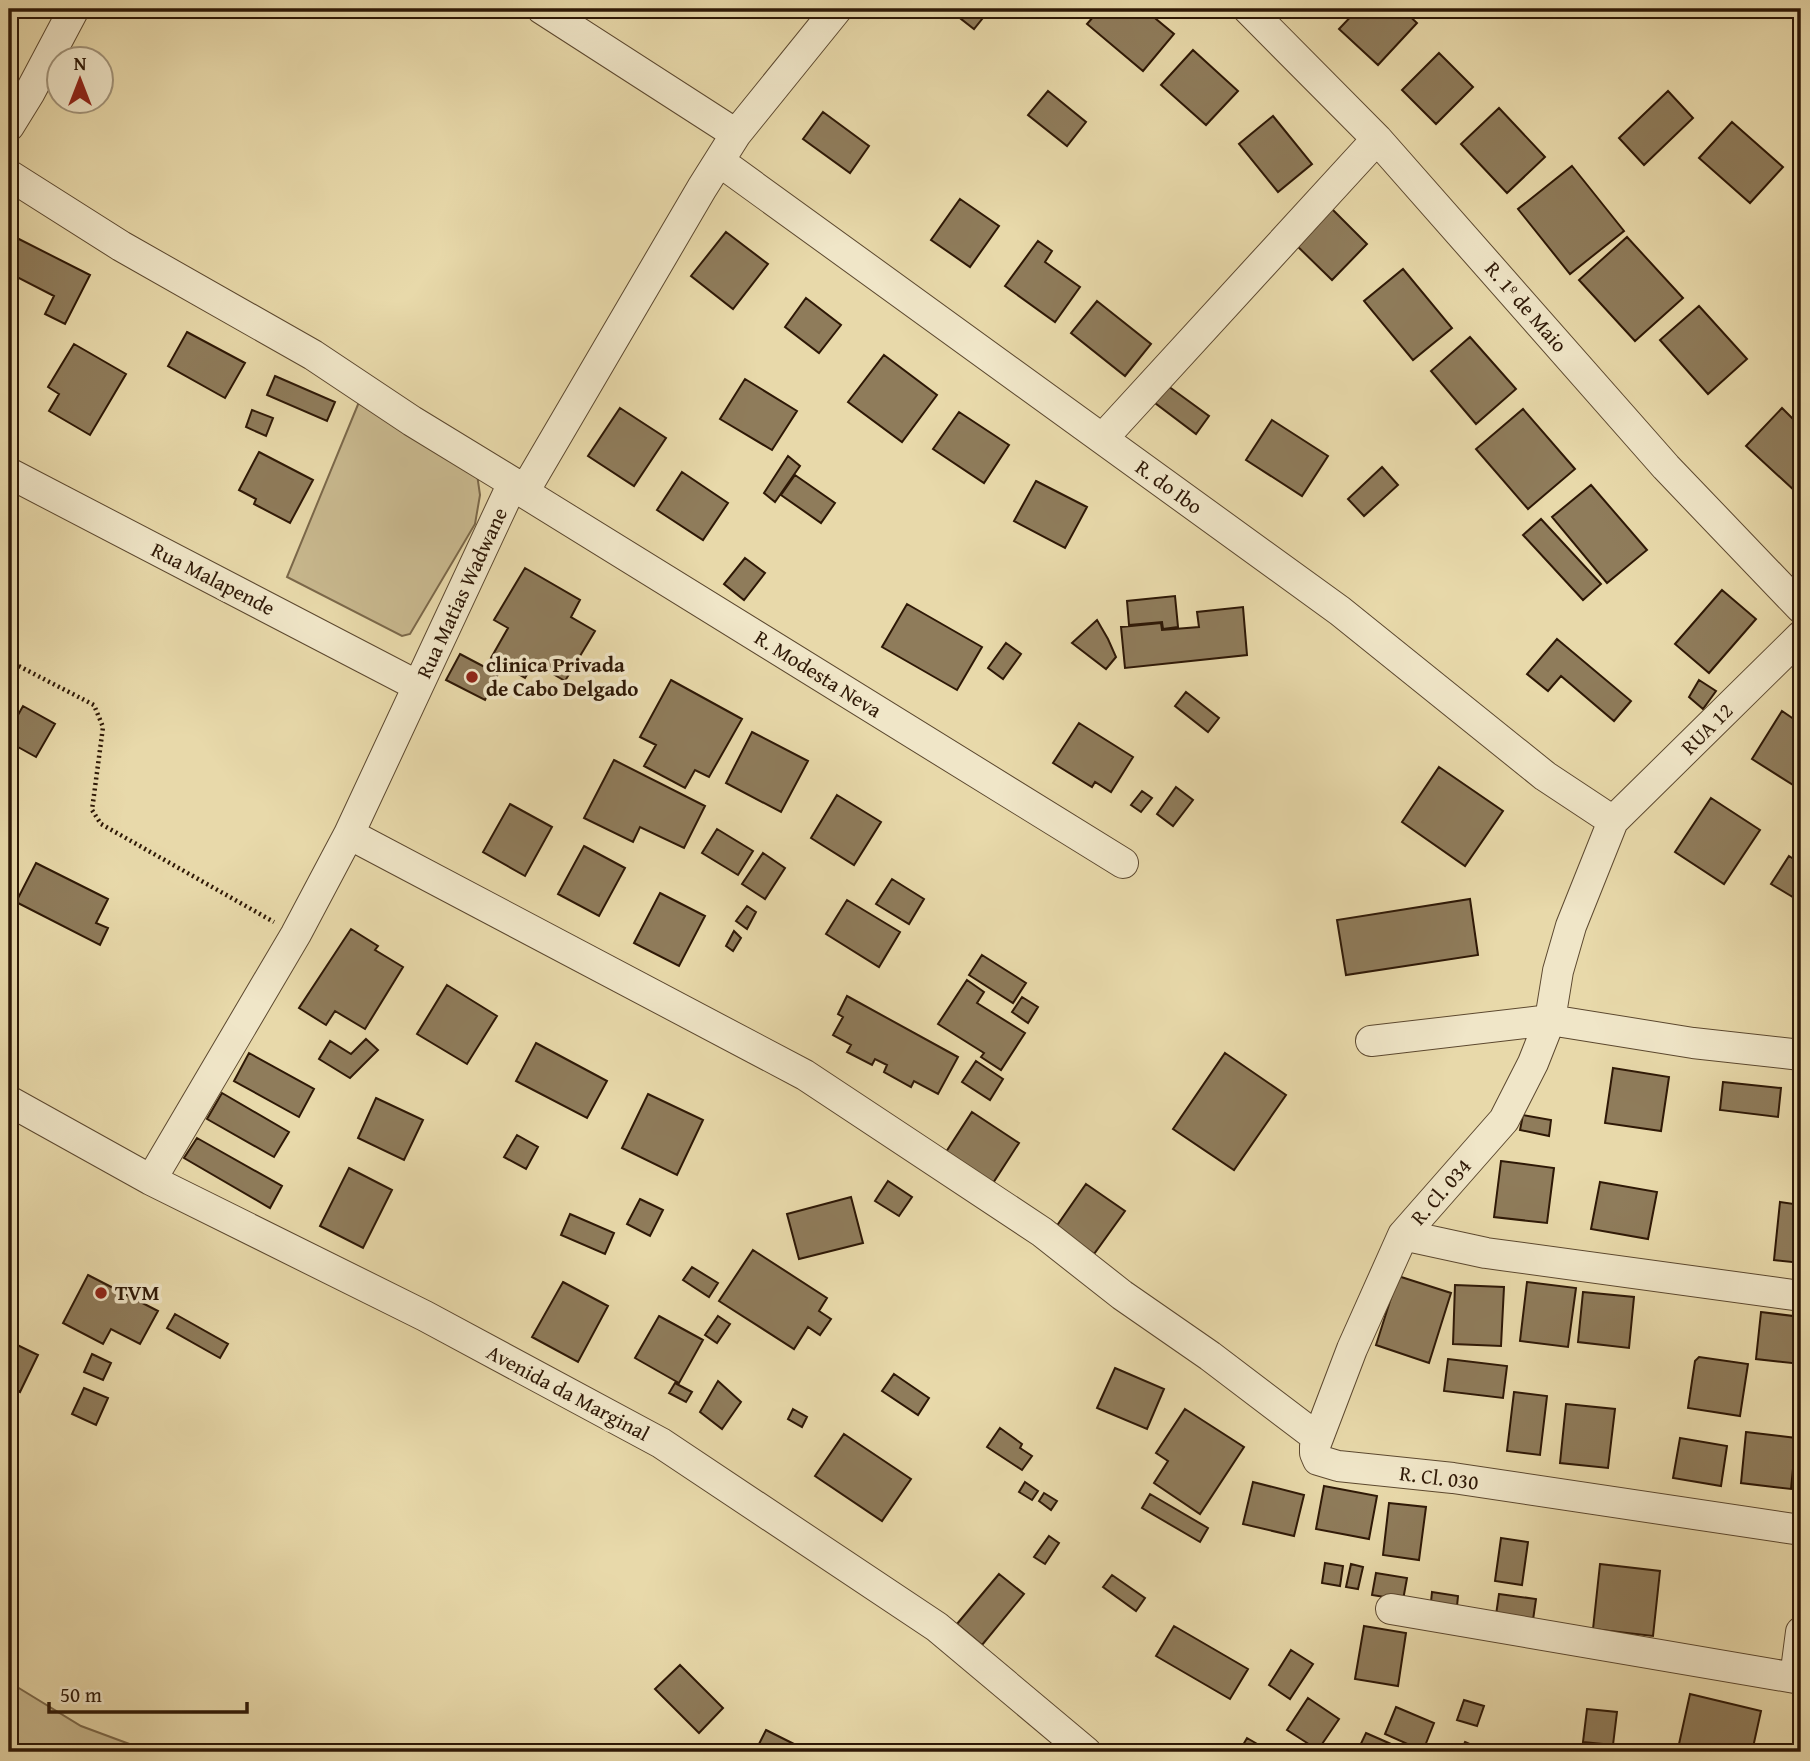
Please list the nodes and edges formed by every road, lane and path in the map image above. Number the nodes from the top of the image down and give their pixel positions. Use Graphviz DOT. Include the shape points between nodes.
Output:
graph roads {
  1 [pos="74,9"];
  2 [pos="542,9"];
  3 [pos="837,9"];
  4 [pos="1248,9"];
  5 [pos="9,126"];
  6 [pos="736,134"];
  7 [pos="1377,139"];
  8 [pos="719,162"];
  9 [pos="9,175"];
  10 [pos="1103,438"];
  11 [pos="9,473"];
  12 [pos="518,488"];
  13 [pos="1801,608"];
  14 [pos="1801,636"];
  15 [pos="9,661"];
  16 [pos="418,686"];
  17 [pos="1613,821"];
  18 [pos="349,834"];
  19 [pos="1124,863"];
  20 [pos="296,934"];
  21 [pos="1550,1020"];
  22 [pos="1371,1041"];
  23 [pos="1801,1055"];
  24 [pos="9,1101"];
  25 [pos="151,1180"];
  26 [pos="1403,1235"];
  27 [pos="1801,1296"];
  28 [pos="1318,1438"];
  29 [pos="1801,1530"];
  30 [pos="1391,1609"];
  31 [pos="1801,1632"];
  32 [pos="1798,1678"];
  33 [pos="1086,1752"];
  1 -- 5 [label="street"];
  2 -- 6 [label="street"];
  3 -- 6 [label="street, Rua Matias Wadwane"];
  4 -- 7 [label="street, R. 1º de Maio"];
  6 -- 8 [label="street, Rua Matias Wadwane"];
  7 -- 10 [label="street"];
  7 -- 13 [label="street, R. 1º de Maio" via="1666,467"];
  8 -- 10 [label="street, R. do Ibo"];
  8 -- 12 [label="street, Rua Matias Wadwane"];
  9 -- 12 [label="street, R. Modesta Neva" via="121,246 313,355"];
  10 -- 17 [label="street, R. do Ibo" via="1340,611 1545,776"];
  11 -- 16 [label="street, Rua Malapende"];
  12 -- 16 [label="street, Rua Matias Wadwane"];
  12 -- 19 [label="street, R. Modesta Neva"];
  14 -- 17 [label="street, RUA 12"];
  15 -- 20 [label="path" via="94,705 103,727 92,810 101,824"];
  16 -- 18 [label="street, Rua Matias Wadwane"];
  17 -- 21 [label="street, R. Cl. 034" via="1571,926"];
  18 -- 20 [label="street, Rua Matias Wadwane"];
  18 -- 28 [label="street" via="805,1074 1042,1232"];
  20 -- 25 [label="street, Rua Matias Wadwane"];
  21 -- 22 [label="street"];
  21 -- 23 [label="street"];
  21 -- 26 [label="street, R. Cl. 034" via="1504,1120"];
  24 -- 25 [label="street, Avenida da Marginal"];
  25 -- 33 [label="street, Avenida da Marginal" via="425,1315 662,1443 937,1627"];
  26 -- 27 [label="street, R. Cl. 034" via="1486,1253"];
  26 -- 28 [label="street"];
  28 -- 29 [label="street, R. Cl. 030" via="1318,1460 1338,1466 1453,1478"];
  30 -- 32 [label="street"];
  31 -- 32 [label="street"];
}
